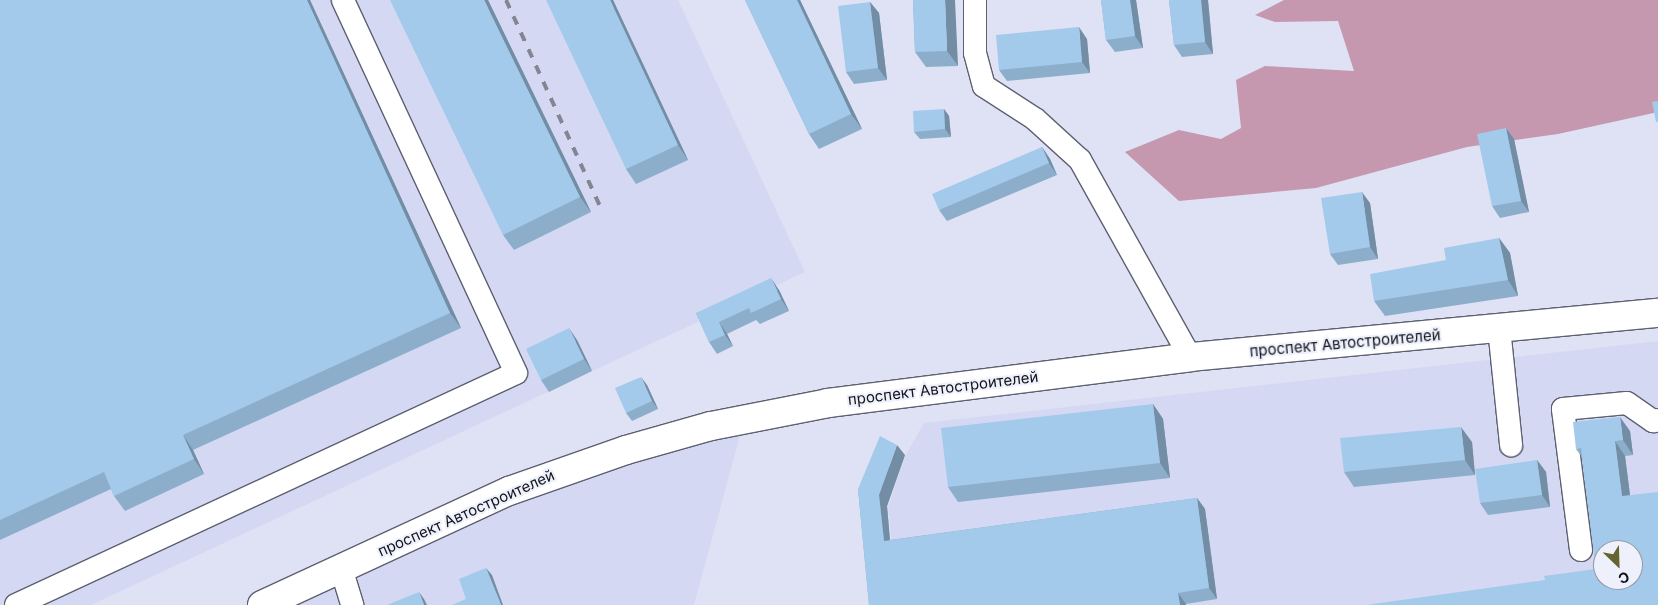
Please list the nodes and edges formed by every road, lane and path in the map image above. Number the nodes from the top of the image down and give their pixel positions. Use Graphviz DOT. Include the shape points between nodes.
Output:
graph roads {
  1 [pos="343,0"];
  2 [pos="975,0"];
  3 [pos="1658,313"];
  4 [pos="1499,328"];
  5 [pos="1190,357"];
  6 [pos="1658,420"];
  7 [pos="1512,445"];
  8 [pos="1581,550"];
  9 [pos="341,568"];
  10 [pos="16,605"];
  11 [pos="262,605"];
  12 [pos="352,605"];
  1 -- 10 [label="lane" via="516,373"];
  2 -- 5 [label="lane" via="975,53 984,86 1035,119 1080,160"];
  3 -- 4 [label="main road, проспект Автостроителей"];
  4 -- 5 [label="main road, проспект Автостроителей"];
  4 -- 7 [label="lane"];
  5 -- 9 [label="main road, проспект Автостроителей" via="828,403 710,426 533,481"];
  6 -- 8 [label="lane" via="1653,421 1626,403 1563,409"];
  9 -- 11 [label="main road, проспект Автостроителей"];
  9 -- 12 [label="lane"];
}
